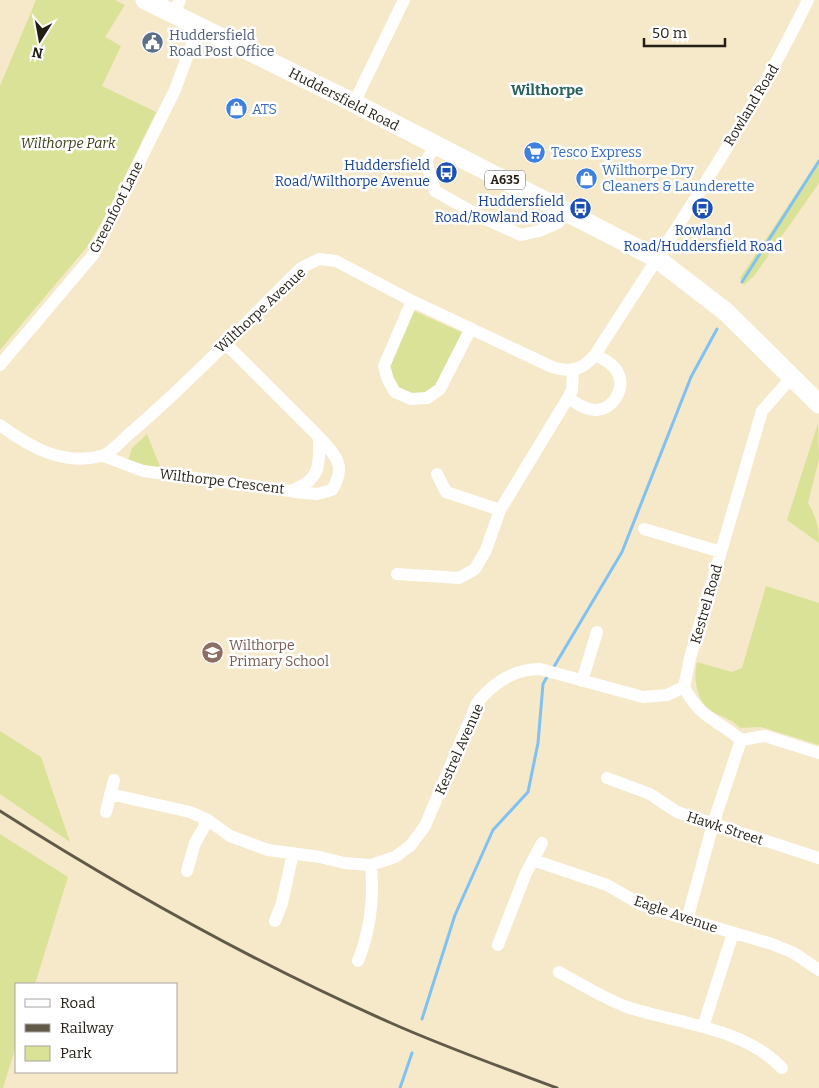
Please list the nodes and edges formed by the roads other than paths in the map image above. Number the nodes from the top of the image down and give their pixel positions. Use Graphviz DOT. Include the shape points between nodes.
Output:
graph roads {
  1 [pos="145,0"];
  2 [pos="404,0"];
  3 [pos="808,0"];
  4 [pos="177,7"];
  5 [pos="198,26"];
  6 [pos="354,103"];
  7 [pos="435,146"];
  8 [pos="565,210"];
  9 [pos="656,258"];
  10 [pos="412,301"];
  11 [pos="470,328"];
  12 [pos="225,343"];
  13 [pos="595,355"];
  14 [pos="0,365"];
  15 [pos="573,371"];
  16 [pos="792,377"];
  17 [pos="568,398"];
  18 [pos="819,404"];
  19 [pos="0,425"];
  20 [pos="319,438"];
  21 [pos="104,456"];
  22 [pos="437,474"];
  23 [pos="290,491"];
  24 [pos="500,510"];
  25 [pos="644,529"];
  26 [pos="721,552"];
  27 [pos="397,574"];
  28 [pos="597,632"];
  29 [pos="582,680"];
  30 [pos="684,687"];
  31 [pos="741,740"];
  32 [pos="819,753"];
  33 [pos="607,778"];
  34 [pos="114,780"];
  35 [pos="110,794"];
  36 [pos="106,812"];
  37 [pos="208,820"];
  38 [pos="713,824"];
  39 [pos="542,843"];
  40 [pos="293,853"];
  41 [pos="819,858"];
  42 [pos="533,860"];
  43 [pos="371,865"];
  44 [pos="187,871"];
  45 [pos="687,920"];
  46 [pos="275,921"];
  47 [pos="732,933"];
  48 [pos="498,945"];
  49 [pos="358,962"];
  50 [pos="819,970"];
  51 [pos="559,972"];
  52 [pos="703,1027"];
  53 [pos="782,1068"];
  1 -- 4 [label="highway, Huddersfield Road / A635"];
  2 -- 6 [label="street"];
  3 -- 9 [label="street, Rowland Road" via="757,96"];
  4 -- 5 [label="highway, Huddersfield Road / A635"];
  5 -- 6 [label="highway, Huddersfield Road / A635"];
  5 -- 14 [label="street, Greenfoot Lane" via="175,90 93,255"];
  6 -- 7 [label="highway, Huddersfield Road / A635"];
  7 -- 8 [label="highway, Huddersfield Road / A635"];
  7 -- 8 [label="street" via="426,161 435,191 484,218 521,235 558,224"];
  8 -- 9 [label="highway, Huddersfield Road / A635"];
  9 -- 13 [label="street"];
  9 -- 16 [label="highway, Huddersfield Road / A635" via="726,312"];
  10 -- 11 [label="street, Wilthorpe Avenue"];
  10 -- 11 [label="street" via="384,366 395,392 411,399 427,398 440,389"];
  10 -- 12 [label="street, Wilthorpe Avenue" via="336,261 318,260 301,268"];
  11 -- 15 [label="street, Wilthorpe Avenue" via="552,367"];
  12 -- 20 [label="street"];
  12 -- 21 [label="street, Wilthorpe Avenue"];
  13 -- 15 [label="street"];
  13 -- 17 [label="street" via="617,372 620,380 617,397 612,404 596,410"];
  15 -- 17 [label="street"];
  16 -- 18 [label="highway, A635"];
  16 -- 26 [label="street, Kestrel Road" via="762,411"];
  17 -- 24 [label="street"];
  19 -- 21 [label="street" via="48,455 80,459"];
  20 -- 23 [label="street, Wilthorpe Crescent" via="320,465 306,486"];
  20 -- 23 [label="street" via="337,457 338,480 332,490 317,494"];
  21 -- 23 [label="street, Wilthorpe Crescent" via="143,471"];
  22 -- 24 [label="street" via="446,492"];
  24 -- 27 [label="street" via="486,550 475,569 459,578"];
  25 -- 26 [label="street"];
  26 -- 30 [label="street, Kestrel Road"];
  28 -- 29 [label="street"];
  29 -- 30 [label="street, Kestrel Avenue" via="643,697 667,695"];
  29 -- 43 [label="street, Kestrel Avenue" via="540,669 504,678 485,693 477,703 425,826 411,845 395,857"];
  30 -- 31 [label="street" via="702,714"];
  31 -- 32 [label="street" via="765,736"];
  31 -- 38 [label="street"];
  33 -- 38 [label="street, Hawk Street" via="650,794 677,812"];
  34 -- 35 [label="street"];
  35 -- 36 [label="street"];
  35 -- 37 [label="street, Kestrel Avenue" via="190,812"];
  37 -- 40 [label="street, Kestrel Avenue" via="230,836 250,844"];
  37 -- 44 [label="street" via="195,843"];
  38 -- 41 [label="street, Hawk Street"];
  38 -- 45 [label="street"];
  39 -- 42 [label="street"];
  40 -- 43 [label="street, Kestrel Avenue"];
  40 -- 46 [label="street"];
  42 -- 45 [label="street, Eagle Avenue" via="607,885 640,904"];
  42 -- 48 [label="street"];
  43 -- 49 [label="street" via="372,918"];
  45 -- 47 [label="street, Eagle Avenue"];
  47 -- 50 [label="street, Eagle Avenue" via="794,953"];
  47 -- 52 [label="street"];
  51 -- 52 [label="street" via="628,1007"];
  52 -- 53 [label="street" via="756,1048"];
}
